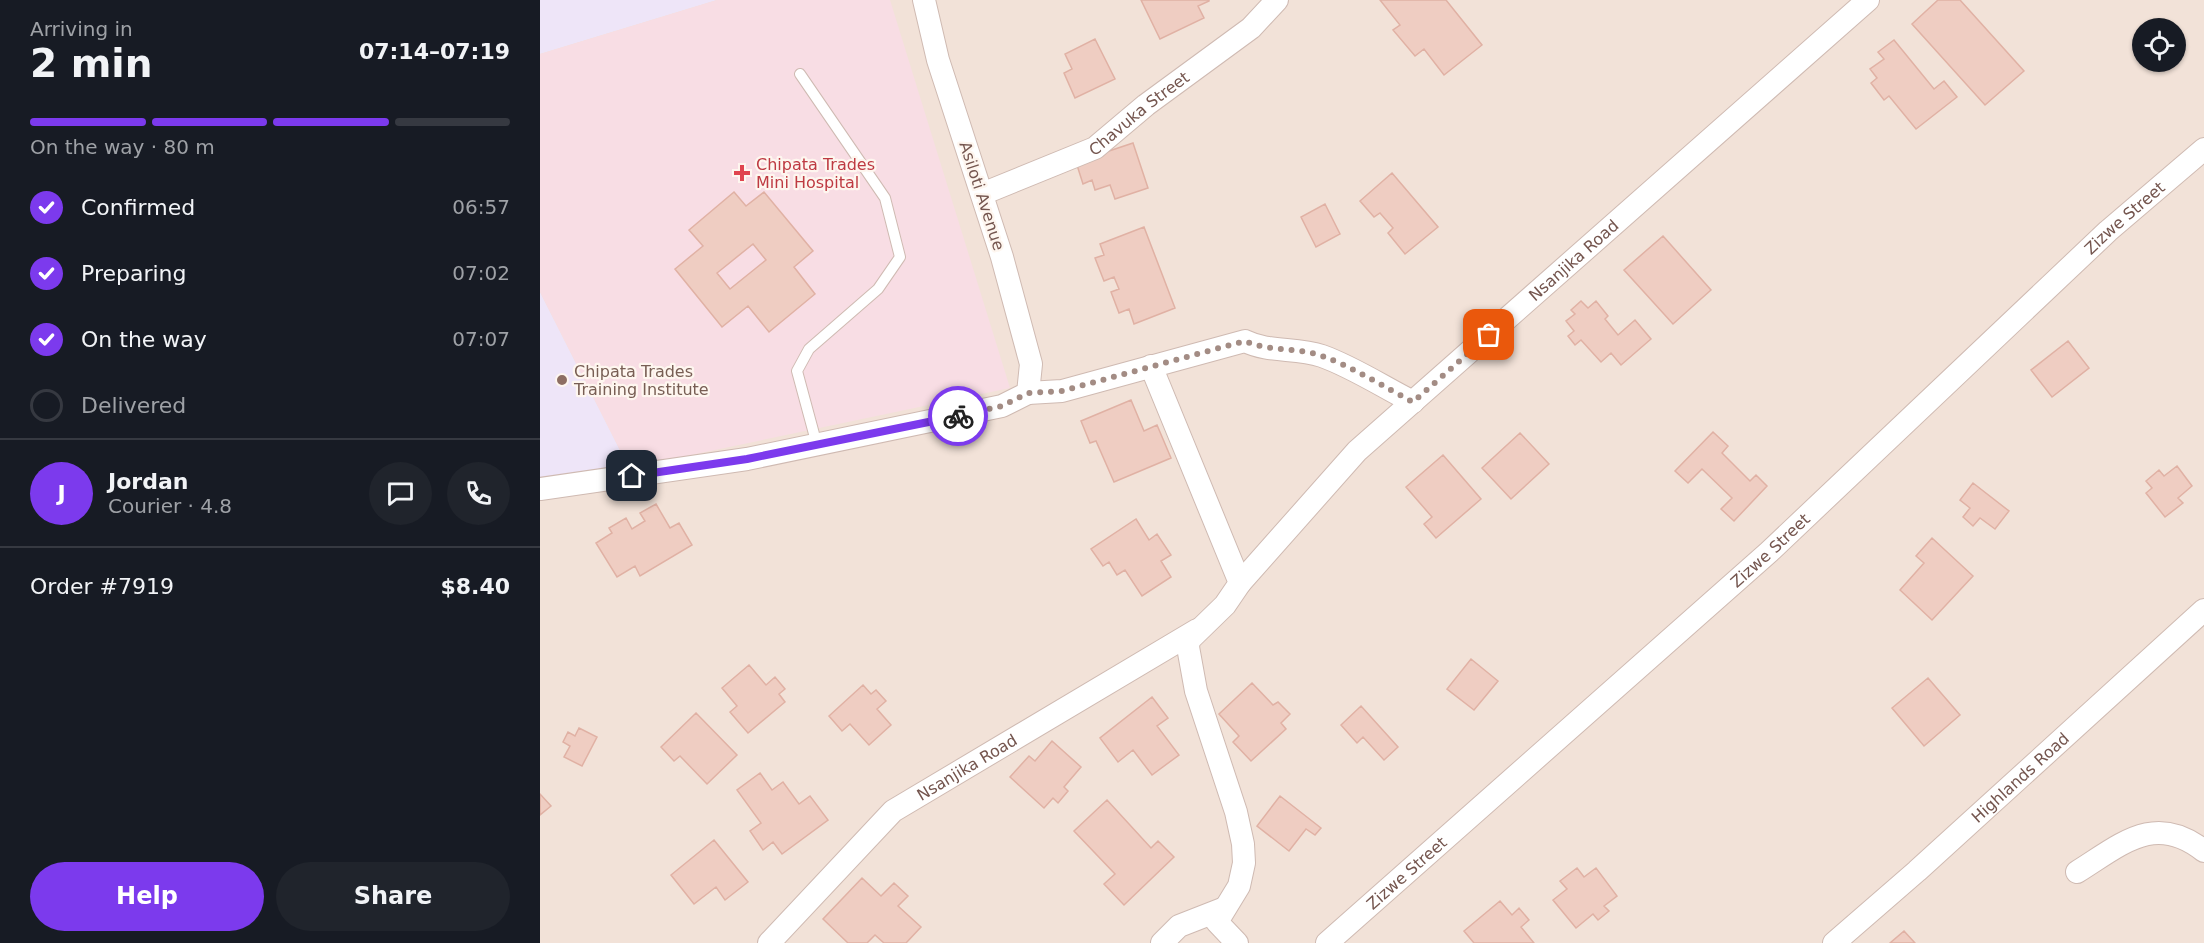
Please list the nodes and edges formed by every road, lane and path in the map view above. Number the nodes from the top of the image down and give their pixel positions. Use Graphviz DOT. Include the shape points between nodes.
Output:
graph roads {
  1 [pos="924,0"];
  2 [pos="1277,0"];
  3 [pos="1868,0"];
  4 [pos="800,74"];
  5 [pos="2204,149"];
  6 [pos="982,194"];
  7 [pos="1150,366"];
  8 [pos="1028,393"];
  9 [pos="1413,402"];
  10 [pos="817,445"];
  11 [pos="540,489"];
  12 [pos="1240,583"];
  13 [pos="2204,610"];
  14 [pos="1198,630"];
  15 [pos="2204,851"];
  16 [pos="2077,872"];
  17 [pos="1226,908"];
  18 [pos="768,943"];
  19 [pos="1162,943"];
  20 [pos="1236,943"];
  21 [pos="1327,943"];
  22 [pos="1833,943"];
  1 -- 6 [label="street, Asiloti Avenue" via="938,60"];
  2 -- 6 [label="street, Chavuka Street" via="1251,27 1095,148"];
  3 -- 9 [label="street, Nsanjika Road"];
  4 -- 10 [label="lane" via="885,198 900,257 878,289 809,349 797,371"];
  5 -- 21 [label="street, Zizwe Street" via="2108,231 1769,552"];
  6 -- 8 [label="street, Asiloti Avenue" via="1031,364"];
  7 -- 8 [label="street" via="1062,391"];
  7 -- 9 [label="street" via="1245,341 1324,357"];
  7 -- 12 [label="street"];
  8 -- 10 [label="street" via="1002,406"];
  9 -- 12 [label="street, Nsanjika Road" via="1357,451"];
  10 -- 11 [label="street"];
  12 -- 14 [label="street, Nsanjika Road" via="1225,605"];
  13 -- 22 [label="street, Highlands Road"];
  14 -- 17 [label="street" via="1188,647 1192,674 1243,844 1243,874"];
  14 -- 18 [label="street, Nsanjika Road" via="893,811"];
  15 -- 16 [label="street" via="2191,841 2161,831 2125,843"];
  17 -- 19 [label="street" via="1179,926"];
  17 -- 20 [label="street" via="1217,922"];
}
